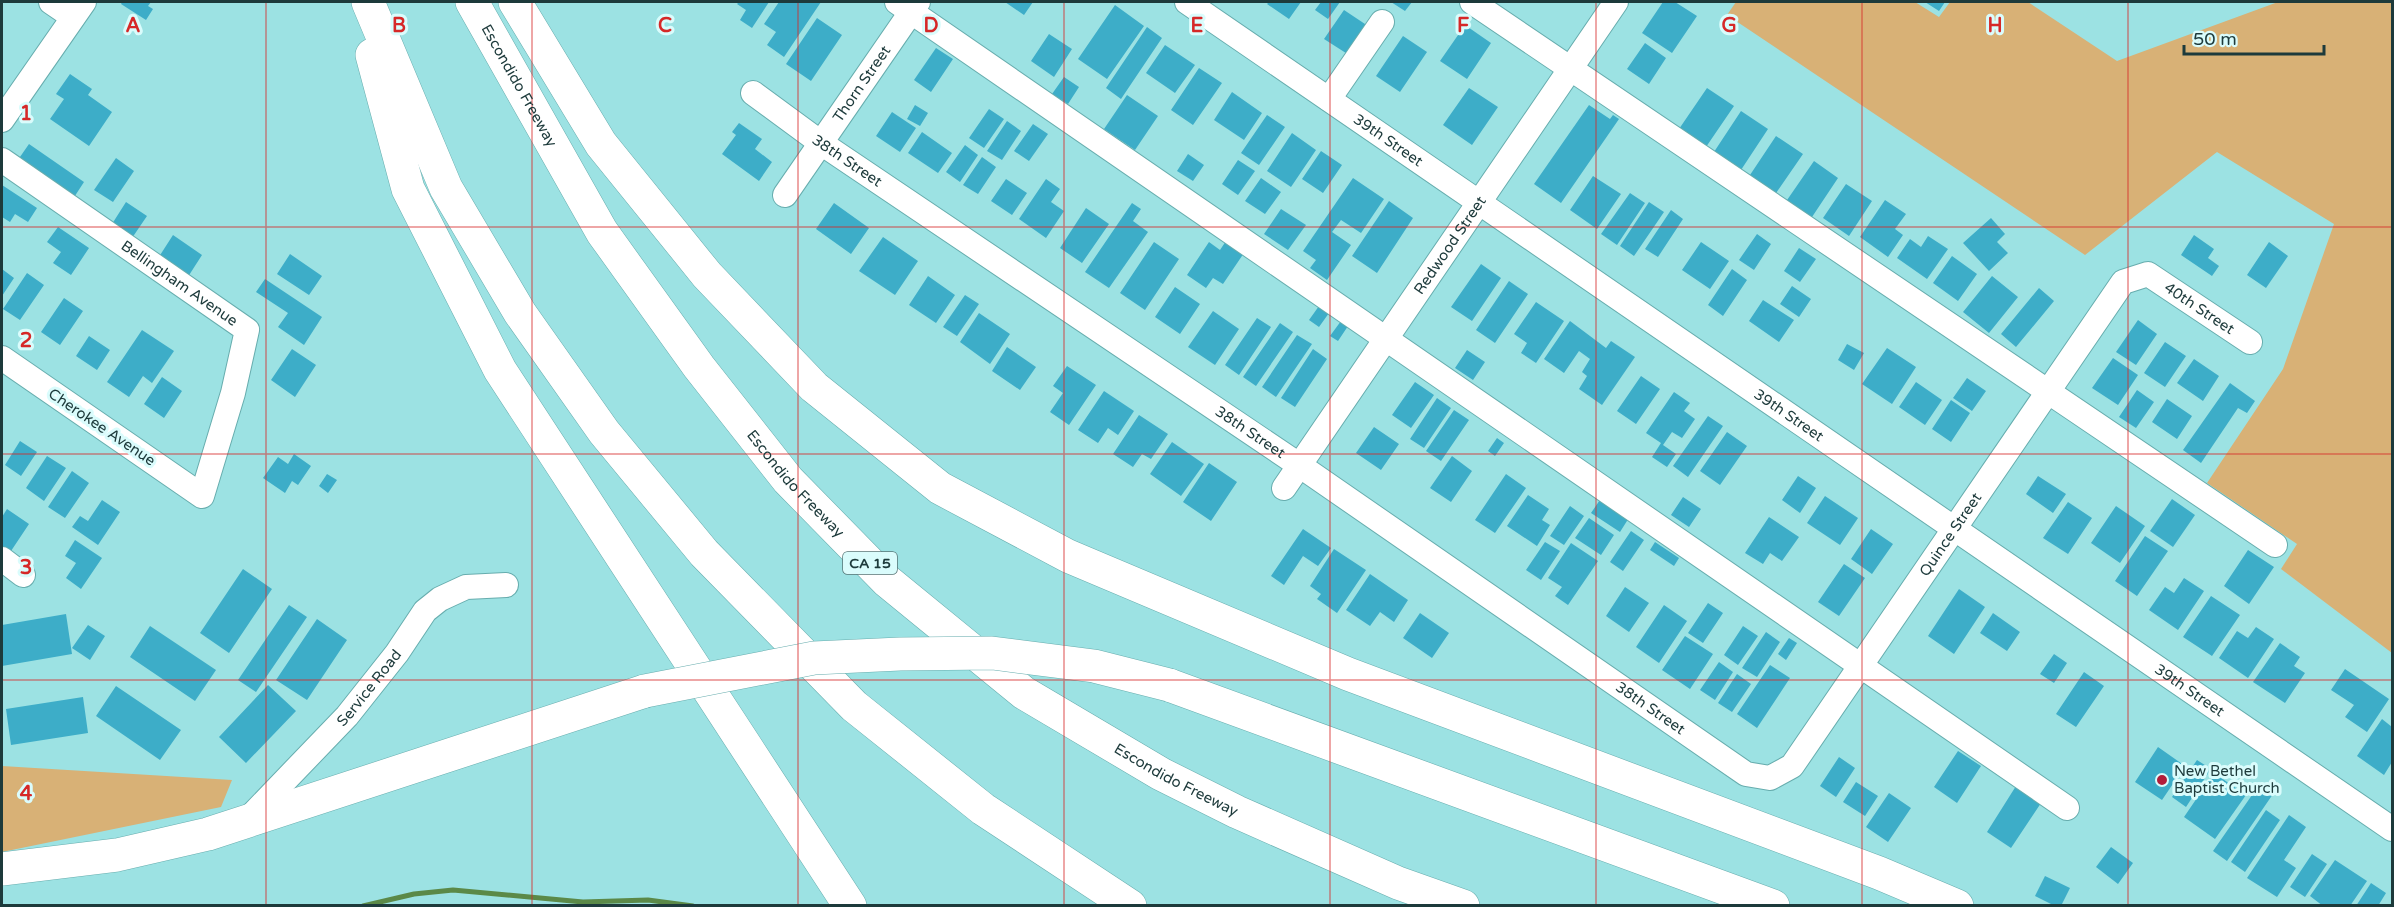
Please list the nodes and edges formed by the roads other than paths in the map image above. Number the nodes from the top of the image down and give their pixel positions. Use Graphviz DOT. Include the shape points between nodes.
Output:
graph roads {
  1 [pos="51,2"];
  2 [pos="357,2"];
  3 [pos="368,2"];
  4 [pos="472,2"];
  5 [pos="515,2"];
  6 [pos="1187,2"];
  7 [pos="1472,2"];
  8 [pos="1616,2"];
  9 [pos="909,5"];
  10 [pos="78,9"];
  11 [pos="1382,22"];
  12 [pos="1570,68"];
  13 [pos="753,93"];
  14 [pos="1329,99"];
  15 [pos="2,120"];
  16 [pos="821,143"];
  17 [pos="2,160"];
  18 [pos="785,195"];
  19 [pos="1478,203"];
  20 [pos="2148,274"];
  21 [pos="1386,339"];
  22 [pos="2250,342"];
  23 [pos="2,358"];
  24 [pos="2048,392"];
  25 [pos="1299,465"];
  26 [pos="1284,488"];
  27 [pos="202,496"];
  28 [pos="1954,528"];
  29 [pos="2275,545"];
  30 [pos="2,559"];
  31 [pos="23,575"];
  32 [pos="506,585"];
  33 [pos="1859,667"];
  34 [pos="1746,774"];
  35 [pos="2067,808"];
  36 [pos="246,822"];
  37 [pos="2392,829"];
  38 [pos="2,869"];
  39 [pos="850,906"];
  40 [pos="1130,906"];
  41 [pos="1463,906"];
  42 [pos="1773,906"];
  43 [pos="1957,906"];
  1 -- 10 [label="street"];
  2 -- 39 [label="highway" via="408,189 500,370"];
  3 -- 40 [label="highway" via="446,188 520,313 604,432 704,554 854,706 983,809"];
  4 -- 41 [label="highway, Escondido Freeway / CA 15" via="609,242 699,367 788,480 887,581 1024,693 1161,774 1398,884"];
  5 -- 43 [label="highway" via="601,144 707,274 814,387 940,488 1068,556 1348,674 1868,868"];
  6 -- 14 [label="street, 39th Street"];
  7 -- 12 [label="street"];
  8 -- 12 [label="street, Redwood Street"];
  9 -- 16 [label="street, Thorn Street"];
  9 -- 21 [label="street"];
  10 -- 15 [label="street"];
  11 -- 14 [label="street"];
  12 -- 19 [label="street, Redwood Street"];
  12 -- 24 [label="street"];
  13 -- 16 [label="street, 38th Street"];
  14 -- 19 [label="street, 39th Street"];
  16 -- 18 [label="street, Thorn Street"];
  16 -- 25 [label="street, 38th Street"];
  17 -- 27 [label="street, Bellingham Avenue" via="247,330"];
  19 -- 21 [label="street, Redwood Street"];
  19 -- 28 [label="street, 39th Street"];
  20 -- 22 [label="street, 40th Street"];
  20 -- 24 [label="street, Quince Street" via="2123,282"];
  21 -- 25 [label="street, Redwood Street"];
  21 -- 33 [label="street"];
  23 -- 27 [label="street, Cherokee Avenue"];
  24 -- 28 [label="street, Quince Street"];
  24 -- 29 [label="street"];
  25 -- 26 [label="street, Redwood Street"];
  25 -- 34 [label="street, 38th Street"];
  28 -- 33 [label="street, Quince Street"];
  28 -- 37 [label="street, 39th Street"];
  30 -- 31 [label="street"];
  32 -- 36 [label="street, Service Road" via="466,587 425,611 347,716"];
  33 -- 34 [label="street, Quince Street" via="1792,766 1770,778"];
  33 -- 35 [label="street"];
  36 -- 38 [label="highway" via="117,855"];
  36 -- 42 [label="highway, bridge" via="645,691 814,658 992,653 1094,666 1169,685"];
}
